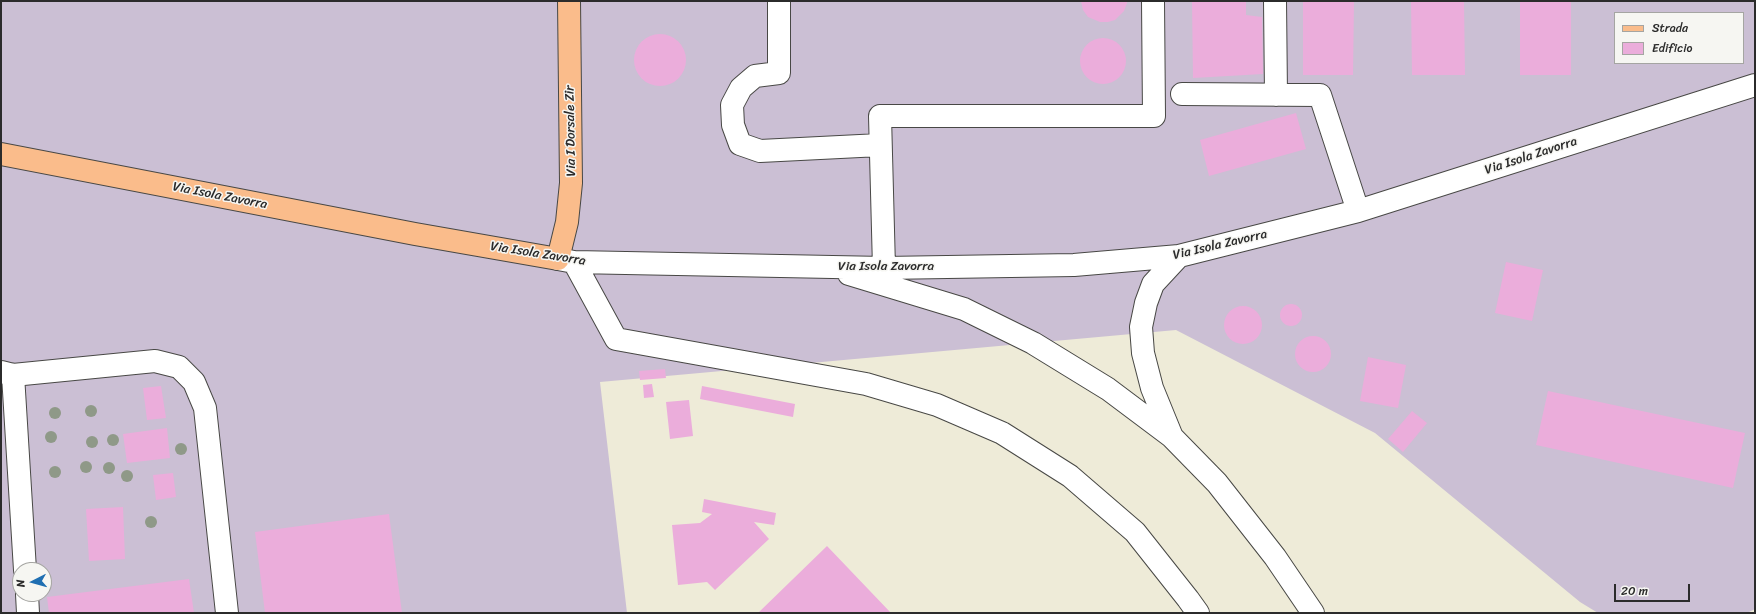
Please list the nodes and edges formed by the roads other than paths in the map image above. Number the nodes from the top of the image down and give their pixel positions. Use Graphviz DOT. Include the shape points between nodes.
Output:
graph roads {
  1 [pos="569,1"];
  2 [pos="779,1"];
  3 [pos="1153,1"];
  4 [pos="1274,1"];
  5 [pos="1755,86"];
  6 [pos="1182,94"];
  7 [pos="1276,95"];
  8 [pos="880,145"];
  9 [pos="2,157"];
  10 [pos="1358,211"];
  11 [pos="1179,256"];
  12 [pos="566,261"];
  13 [pos="825,267"];
  14 [pos="884,268"];
  15 [pos="7,374"];
  16 [pos="1172,437"];
  17 [pos="24,562"];
  18 [pos="27,602"];
  19 [pos="28,613"];
  20 [pos="227,613"];
  21 [pos="1198,613"];
  22 [pos="1313,613"];
  1 -- 12 [label="main road, Via I Dorsale Zir" via="571,183"];
  2 -- 8 [label="street" via="779,73 755,76 741,88 732,105 733,125 740,144 760,151"];
  3 -- 8 [label="street" via="1154,116 880,116"];
  4 -- 7 [label="street"];
  5 -- 10 [label="street, Via Isola Zavorra"];
  6 -- 7 [label="street"];
  7 -- 10 [label="street" via="1320,95"];
  8 -- 14 [label="street"];
  9 -- 12 [label="main road, Via Isola Zavorra"];
  10 -- 11 [label="street, Via Isola Zavorra"];
  11 -- 14 [label="street, Via Isola Zavorra" via="1074,265"];
  11 -- 16 [label="street" via="1153,284 1141,327 1143,353 1152,388"];
  12 -- 13 [label="street, Via Isola Zavorra"];
  12 -- 21 [label="street" via="616,339 866,384 937,405 1002,433 1070,476 1135,532"];
  13 -- 14 [label="street, Via Isola Zavorra"];
  13 -- 16 [label="street" via="964,309 1026,340 1108,389"];
  15 -- 17 [label="street"];
  15 -- 20 [label="street" via="155,361 179,367 194,382 205,408"];
  16 -- 22 [label="street" via="1217,483 1275,558"];
  18 -- 19 [label="street"];
}
